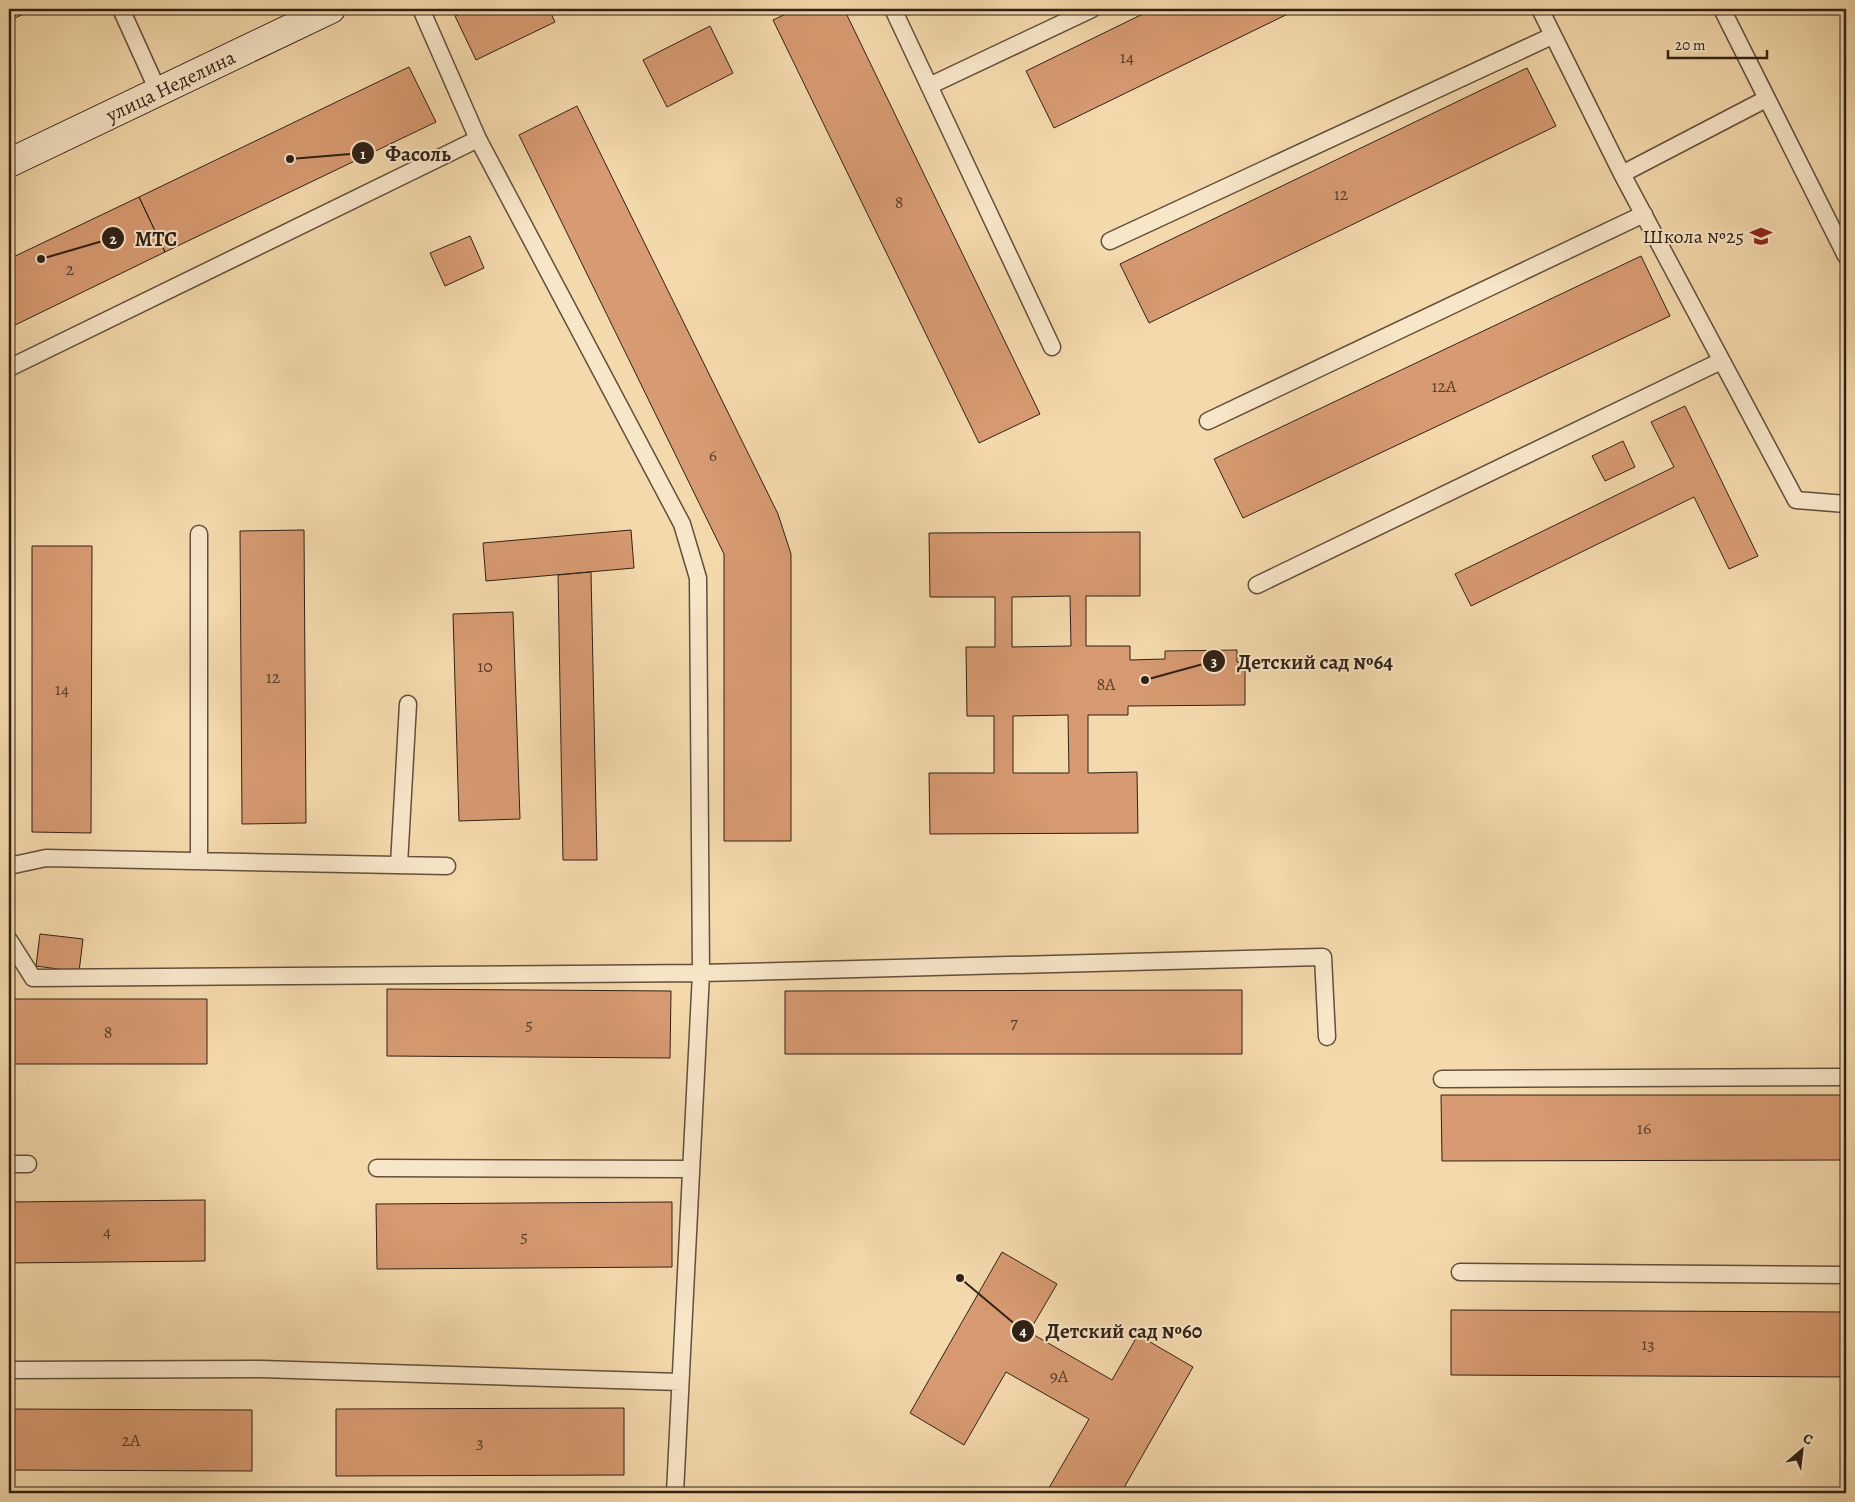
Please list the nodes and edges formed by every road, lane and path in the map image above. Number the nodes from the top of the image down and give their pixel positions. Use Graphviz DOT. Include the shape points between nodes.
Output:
graph roads {
  1 [pos="121,9"];
  2 [pos="331,9"];
  3 [pos="421,9"];
  4 [pos="893,9"];
  5 [pos="1092,9"];
  6 [pos="1540,9"];
  7 [pos="1722,9"];
  8 [pos="1552,36"];
  9 [pos="929,86"];
  10 [pos="159,93"];
  11 [pos="1766,99"];
  12 [pos="478,139"];
  13 [pos="9,163"];
  14 [pos="1622,174"];
  15 [pos="1644,214"];
  16 [pos="1110,241"];
  17 [pos="1846,256"];
  18 [pos="1052,348"];
  19 [pos="1721,362"];
  20 [pos="9,368"];
  21 [pos="1208,421"];
  22 [pos="1846,504"];
  23 [pos="199,534"];
  24 [pos="1257,586"];
  25 [pos="408,704"];
  26 [pos="199,861"];
  27 [pos="399,865"];
  28 [pos="9,866"];
  29 [pos="447,866"];
  30 [pos="9,940"];
  31 [pos="701,973"];
  32 [pos="1327,1037"];
  33 [pos="1846,1077"];
  34 [pos="1442,1079"];
  35 [pos="9,1164"];
  36 [pos="28,1164"];
  37 [pos="377,1168"];
  38 [pos="691,1169"];
  39 [pos="1460,1272"];
  40 [pos="1846,1275"];
  41 [pos="9,1370"];
  42 [pos="680,1382"];
  43 [pos="675,1493"];
  1 -- 10 [label="lane"];
  2 -- 10 [label="street, улица Неделина"];
  3 -- 12 [label="lane"];
  4 -- 9 [label="lane"];
  5 -- 9 [label="lane"];
  6 -- 8 [label="lane"];
  7 -- 11 [label="lane"];
  8 -- 14 [label="lane"];
  8 -- 16 [label="lane"];
  9 -- 18 [label="lane"];
  10 -- 13 [label="street, улица Неделина"];
  11 -- 14 [label="lane"];
  11 -- 17 [label="lane"];
  12 -- 20 [label="lane"];
  12 -- 31 [label="lane" via="682,524 698,578"];
  14 -- 15 [label="lane"];
  15 -- 19 [label="lane"];
  15 -- 21 [label="lane"];
  19 -- 22 [label="lane" via="1796,500"];
  19 -- 24 [label="lane"];
  23 -- 26 [label="lane"];
  25 -- 27 [label="lane"];
  26 -- 27 [label="lane"];
  26 -- 28 [label="lane" via="46,858"];
  27 -- 29 [label="lane"];
  30 -- 31 [label="lane" via="33,978"];
  31 -- 32 [label="lane" via="1323,957"];
  31 -- 38 [label="lane"];
  33 -- 34 [label="lane"];
  35 -- 36 [label="lane"];
  37 -- 38 [label="lane"];
  38 -- 42 [label="lane"];
  39 -- 40 [label="lane"];
  41 -- 42 [label="lane" via="261,1369"];
  42 -- 43 [label="lane"];
}
